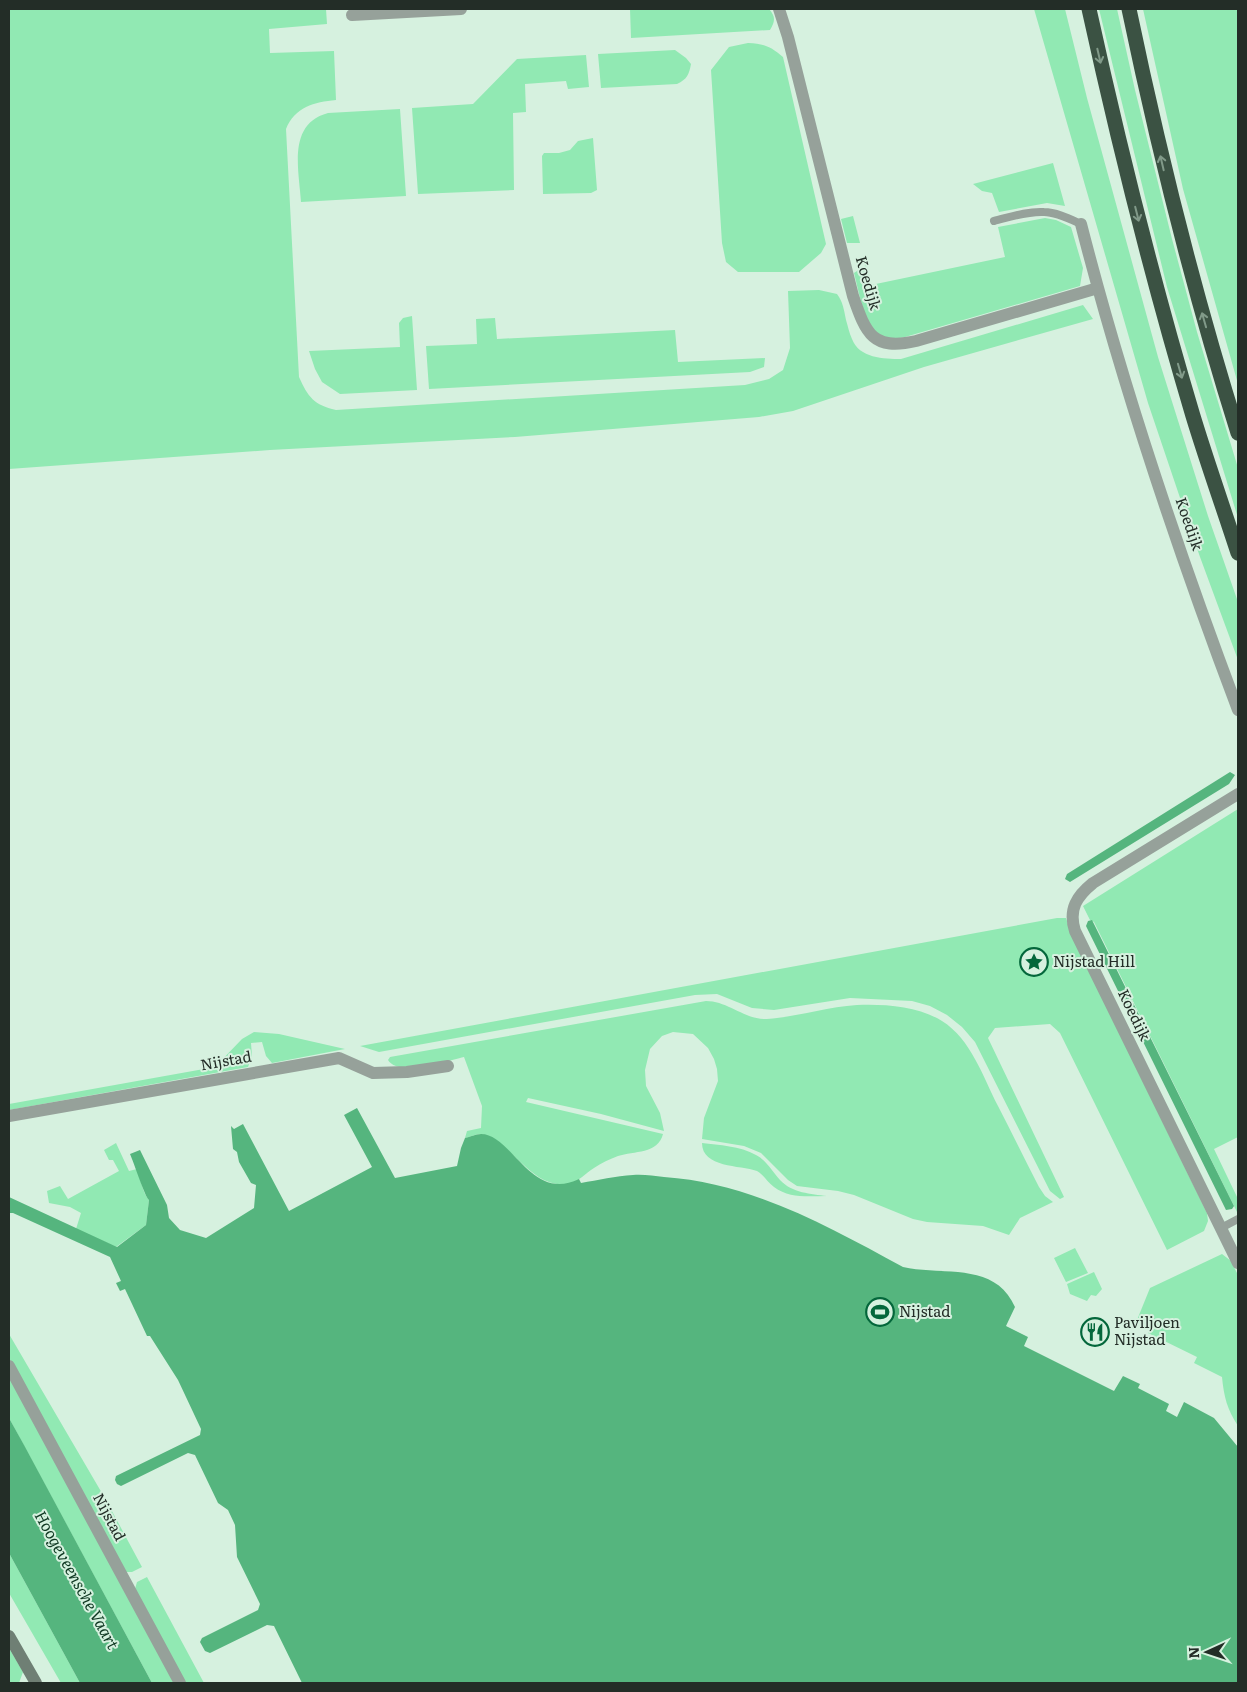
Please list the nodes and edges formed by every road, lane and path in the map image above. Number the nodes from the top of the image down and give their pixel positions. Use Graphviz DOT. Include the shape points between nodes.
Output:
graph roads {
  1 [pos="461,9"];
  2 [pos="779,9"];
  3 [pos="1088,9"];
  4 [pos="1129,9"];
  5 [pos="352,15"];
  6 [pos="994,221"];
  7 [pos="1081,224"];
  8 [pos="1098,288"];
  9 [pos="1238,433"];
  10 [pos="1238,553"];
  11 [pos="1238,710"];
  12 [pos="1238,794"];
  13 [pos="448,1066"];
  14 [pos="9,1116"];
  15 [pos="1238,1219"];
  16 [pos="1221,1228"];
  17 [pos="1238,1263"];
  18 [pos="9,1366"];
  19 [pos="9,1636"];
  20 [pos="36,1683"];
  21 [pos="180,1683"];
  1 -- 5 [label="street"];
  2 -- 8 [label="street, Koedijk" via="853,296 861,320 877,340 888,344 908,342"];
  3 -- 10 [label="highway, one-way" via="1156,287"];
  9 -- 4 [label="highway, one-way" via="1165,176"];
  6 -- 7 [label="lane" via="1045,212"];
  7 -- 8 [label="street, Koedijk"];
  8 -- 11 [label="street, Koedijk" via="1167,510"];
  12 -- 16 [label="street, Koedijk" via="1093,883 1079,895 1072,917 1075,931"];
  13 -- 14 [label="street, Nijstad" via="373,1073 339,1058"];
  15 -- 16 [label="lane"];
  16 -- 17 [label="street, Koedijk"];
  18 -- 21 [label="street, Nijstad"];
  19 -- 20 [label="street"];
}
